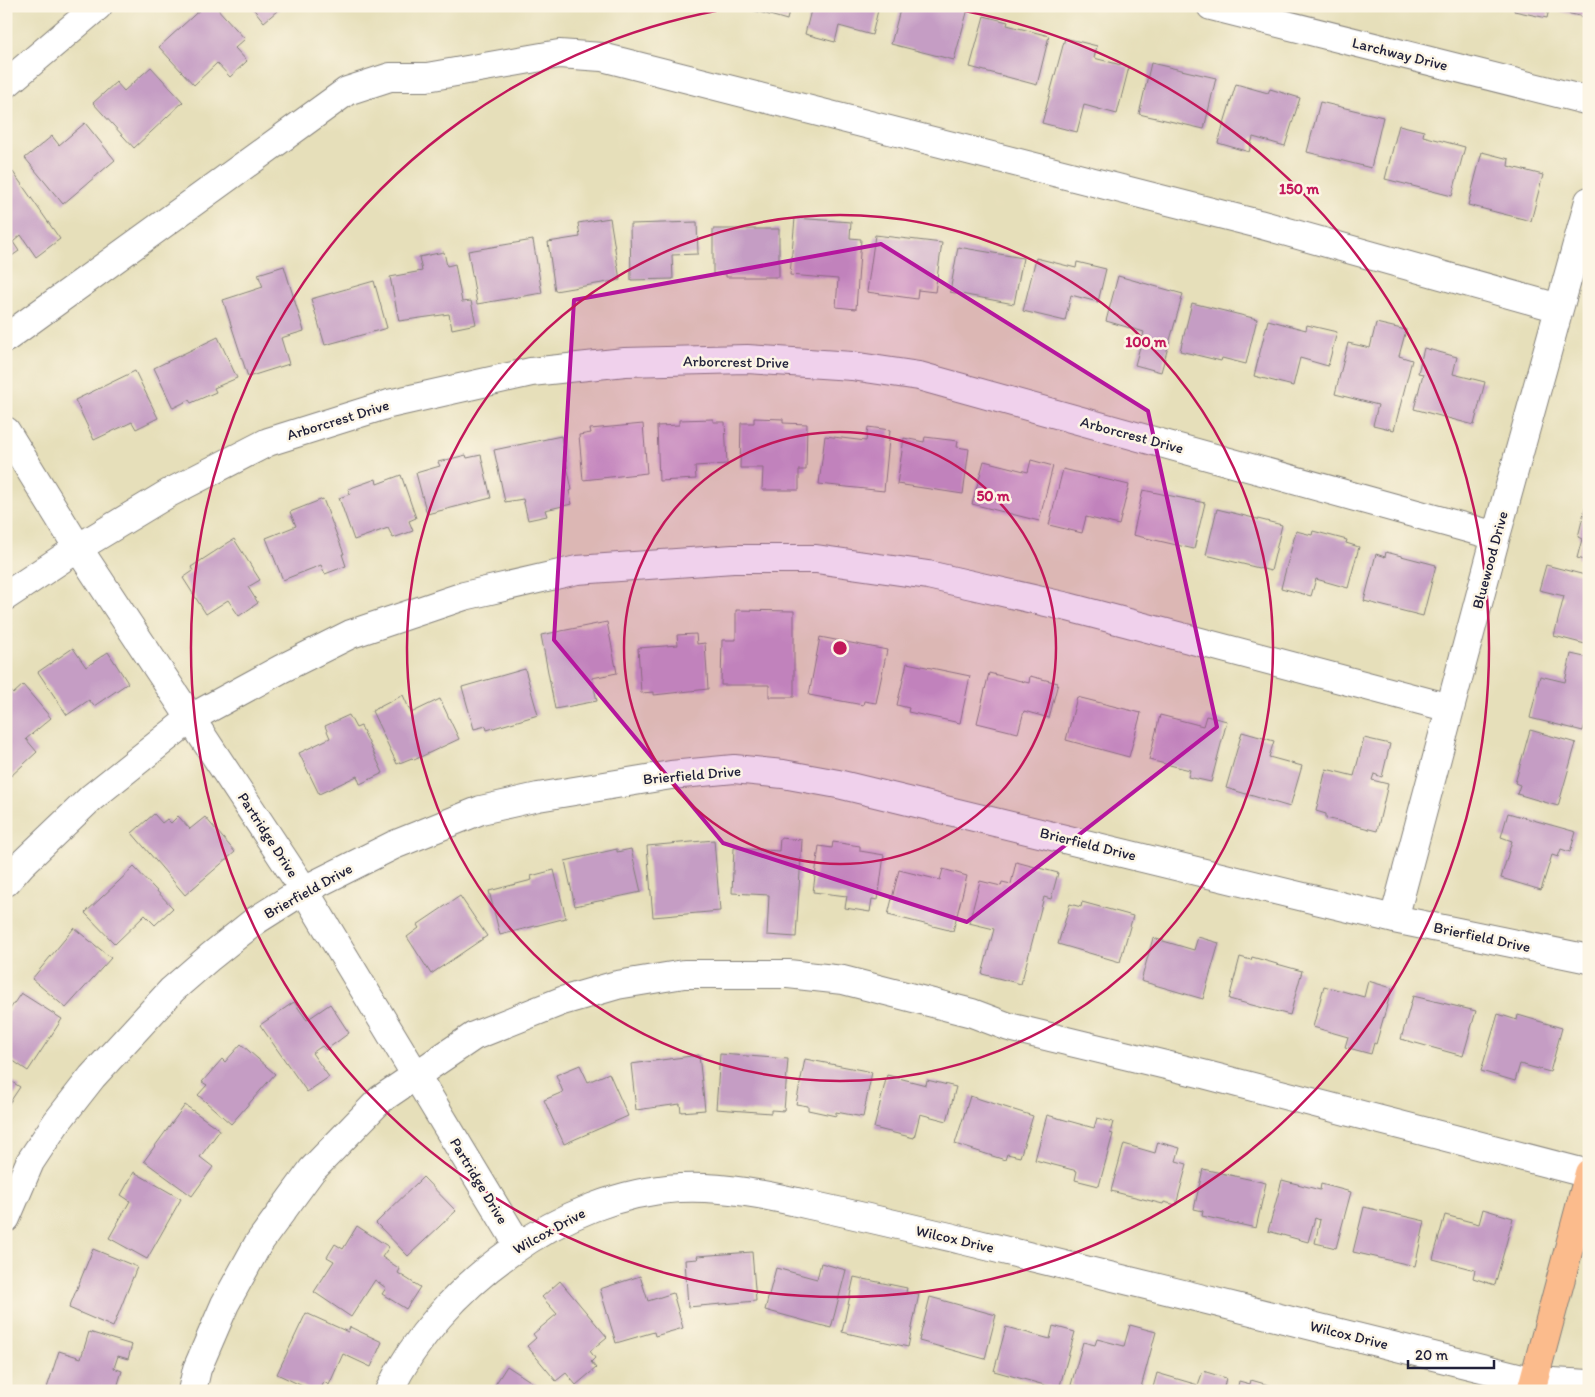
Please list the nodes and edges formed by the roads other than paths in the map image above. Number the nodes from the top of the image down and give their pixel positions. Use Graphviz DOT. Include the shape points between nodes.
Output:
graph roads {
  1 [pos="98,6"];
  2 [pos="1211,6"];
  3 [pos="6,84"];
  4 [pos="1589,101"];
  5 [pos="1589,201"];
  6 [pos="1559,308"];
  7 [pos="6,338"];
  8 [pos="6,431"];
  9 [pos="1496,536"];
  10 [pos="78,548"];
  11 [pos="6,596"];
  12 [pos="1450,708"];
  13 [pos="191,718"];
  14 [pos="6,882"];
  15 [pos="304,890"];
  16 [pos="1394,919"];
  17 [pos="1589,959"];
  18 [pos="416,1076"];
  19 [pos="1589,1173"];
  20 [pos="6,1218"];
  21 [pos="519,1246"];
  22 [pos="1589,1384"];
  23 [pos="1533,1386"];
  24 [pos="192,1391"];
  25 [pos="389,1391"];
  1 -- 3 [label="street"];
  2 -- 4 [label="street, Larchway Drive"];
  5 -- 6 [label="street, Bluewood Drive"];
  6 -- 7 [label="street" via="1259,224 602,57 560,54 427,77 390,76 347,91"];
  6 -- 9 [label="street, Bluewood Drive"];
  8 -- 10 [label="street, Partridge Drive"];
  9 -- 10 [label="street, Arborcrest Drive" via="919,376 852,366 746,359 625,362 531,372 389,404 268,442 169,493"];
  9 -- 12 [label="street, Bluewood Drive"];
  10 -- 11 [label="street, Arborcrest Drive"];
  10 -- 13 [label="street, Partridge Drive"];
  12 -- 13 [label="street" via="1068,607 928,575 816,559 733,559 577,570 464,596 351,634"];
  12 -- 16 [label="street, Bluewood Drive"];
  13 -- 14 [label="street" via="91,798"];
  13 -- 15 [label="street, Partridge Drive"];
  15 -- 16 [label="street, Brierfield Drive" via="394,845 481,810 594,786 734,769 838,784"];
  15 -- 18 [label="street, Partridge Drive"];
  15 -- 20 [label="street, Brierfield Drive" via="255,921 191,973 92,1077 56,1122 30,1162"];
  16 -- 17 [label="street, Brierfield Drive"];
  18 -- 19 [label="street" via="474,1036 562,1001 616,985 684,974 788,974 865,985 972,1013 1009,1027"];
  18 -- 21 [label="street, Partridge Drive"];
  18 -- 24 [label="street" via="381,1099 312,1170 258,1244 225,1304 197,1369"];
  19 -- 23 [label="main road"];
  21 -- 23 [label="street, Wilcox Drive" via="589,1209 634,1195 678,1188 716,1188 840,1211"];
  21 -- 25 [label="street, Wilcox Drive" via="464,1288 418,1343"];
  22 -- 23 [label="street, Wilcox Drive"];
}
